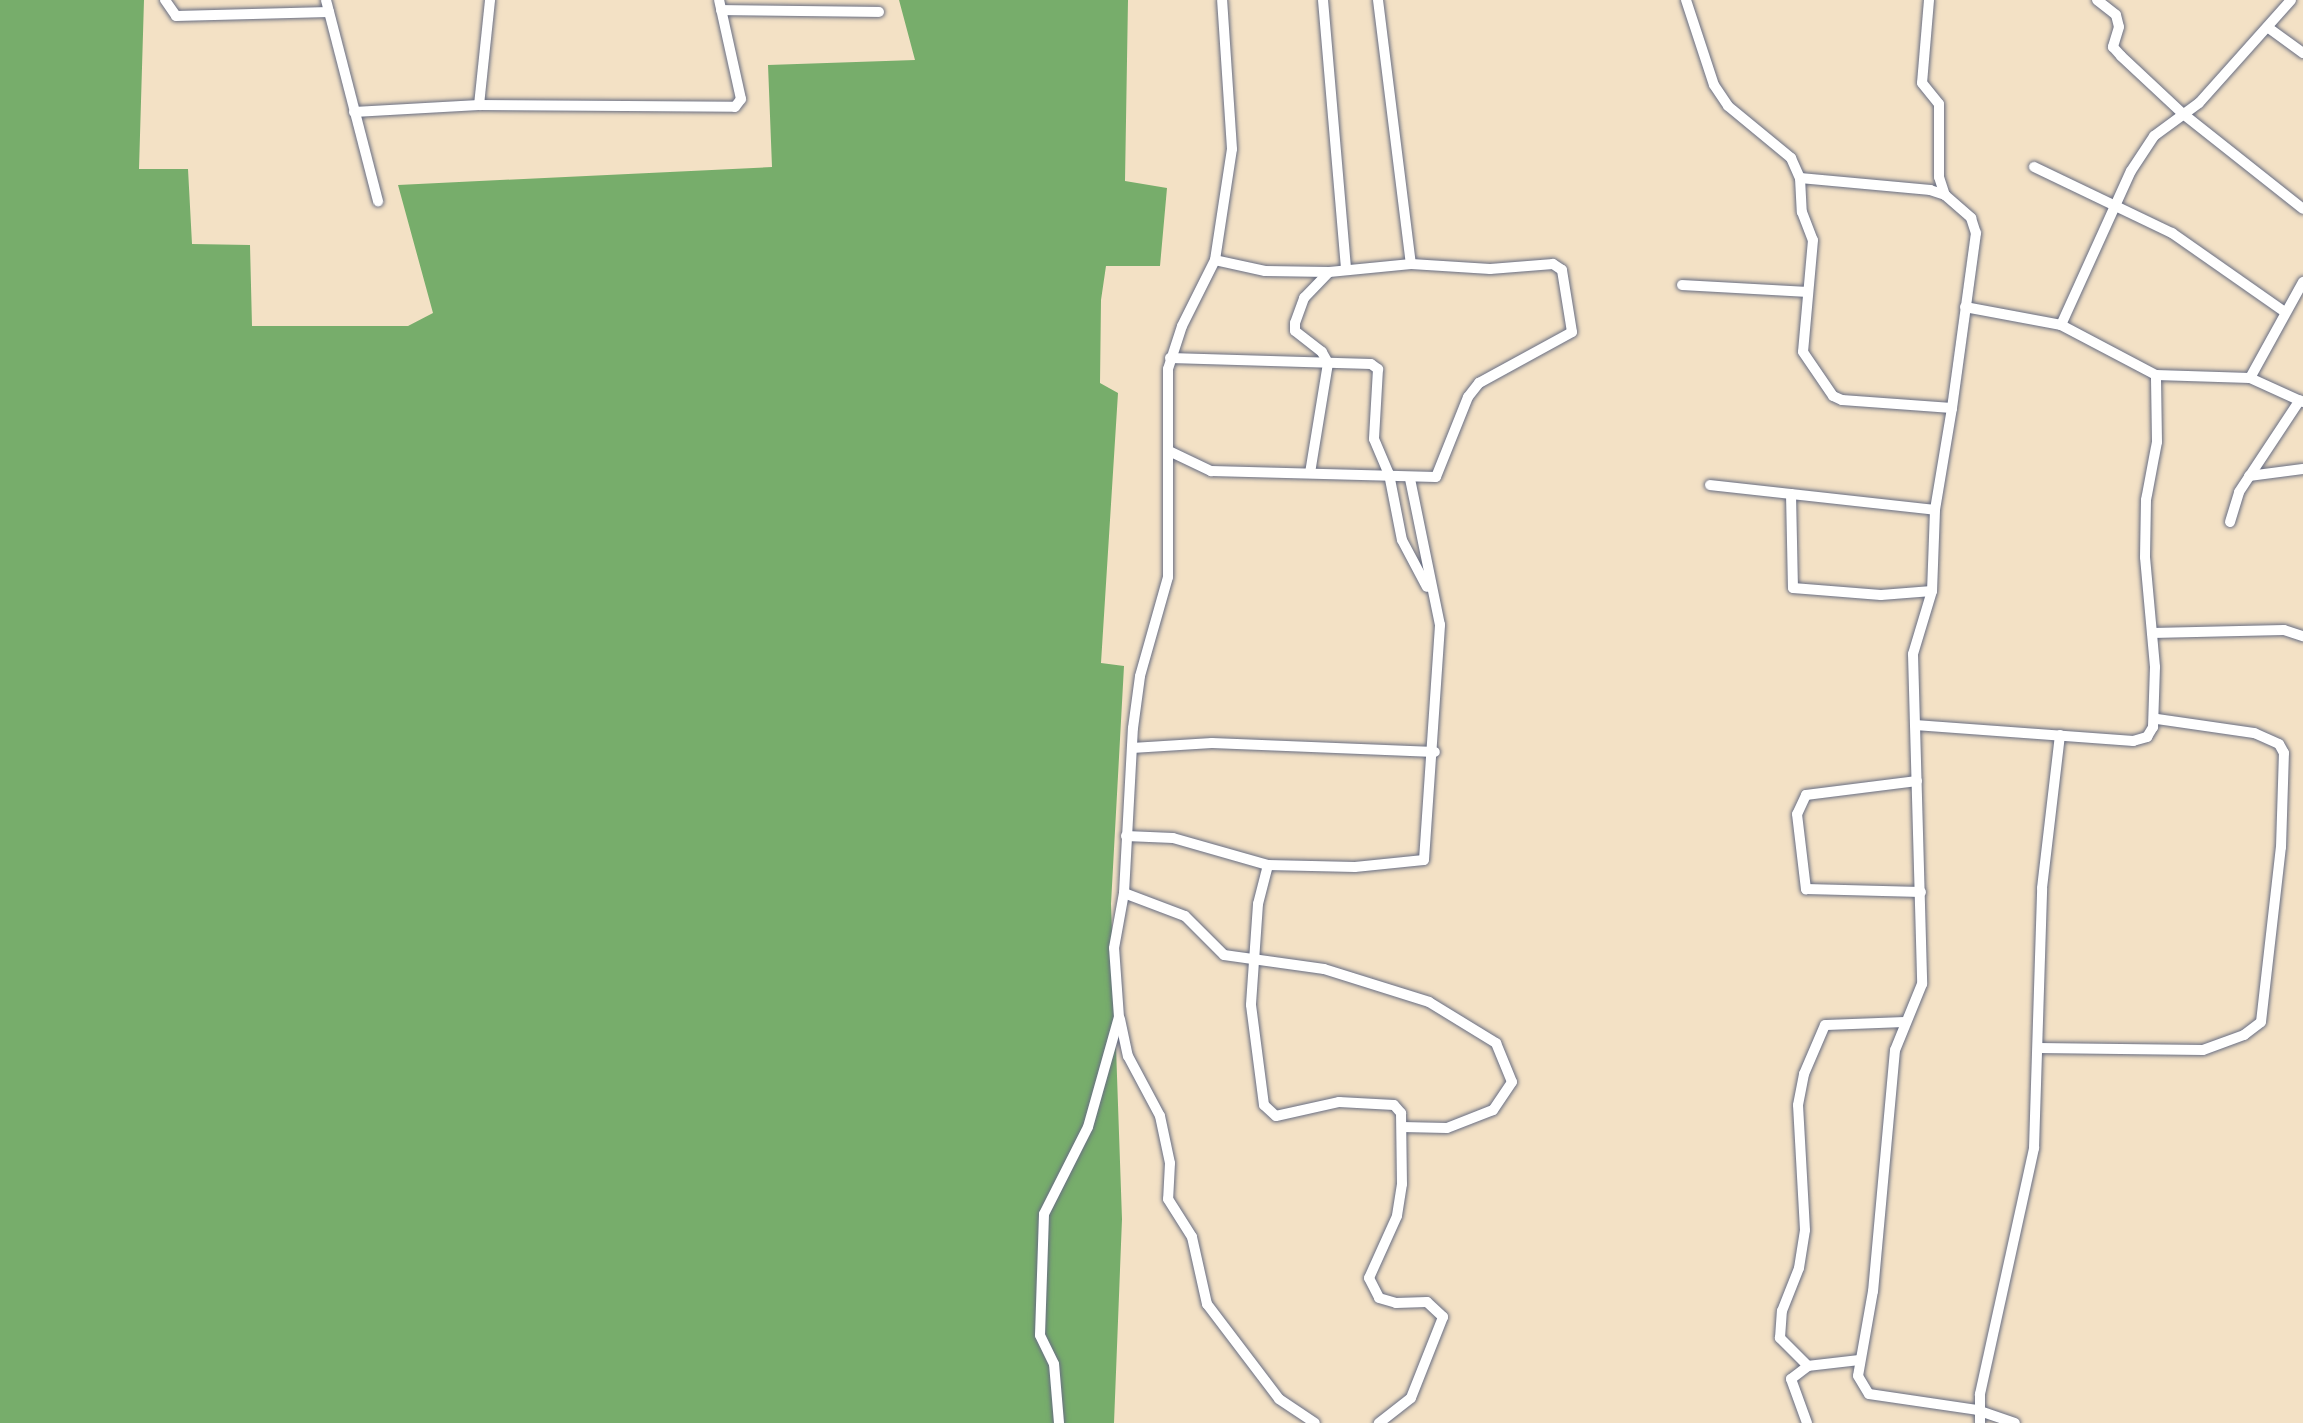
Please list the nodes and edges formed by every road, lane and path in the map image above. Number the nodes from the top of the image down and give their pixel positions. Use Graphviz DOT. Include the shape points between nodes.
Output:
graph roads {
  1 [pos="165,0"];
  2 [pos="326,0"];
  3 [pos="490,0"];
  4 [pos="1222,0"];
  5 [pos="1323,0"];
  6 [pos="1378,0"];
  7 [pos="1686,0"];
  8 [pos="1929,0"];
  9 [pos="2097,0"];
  10 [pos="2274,0"];
  11 [pos="2288,4"];
  12 [pos="720,5"];
  13 [pos="329,12"];
  14 [pos="879,12"];
  15 [pos="2270,29"];
  16 [pos="2303,53"];
  17 [pos="479,105"];
  18 [pos="354,112"];
  19 [pos="2182,113"];
  20 [pos="2034,167"];
  21 [pos="1800,178"];
  22 [pos="1945,195"];
  23 [pos="378,201"];
  24 [pos="2115,209"];
  25 [pos="2303,209"];
  26 [pos="1215,260"];
  27 [pos="1411,264"];
  28 [pos="1346,268"];
  29 [pos="1329,272"];
  30 [pos="2303,282"];
  31 [pos="1682,285"];
  32 [pos="1808,292"];
  33 [pos="1965,307"];
  34 [pos="2285,312"];
  35 [pos="2061,325"];
  36 [pos="1170,358"];
  37 [pos="1328,363"];
  38 [pos="2156,375"];
  39 [pos="2250,378"];
  40 [pos="2302,401"];
  41 [pos="1952,408"];
  42 [pos="1169,451"];
  43 [pos="2303,469"];
  44 [pos="1310,473"];
  45 [pos="1389,474"];
  46 [pos="2249,476"];
  47 [pos="1410,479"];
  48 [pos="1710,485"];
  49 [pos="1791,494"];
  50 [pos="1935,510"];
  51 [pos="2230,522"];
  52 [pos="1932,591"];
  53 [pos="1432,596"];
  54 [pos="2152,633"];
  55 [pos="2303,636"];
  56 [pos="2157,719"];
  57 [pos="1915,725"];
  58 [pos="2060,735"];
  59 [pos="1132,748"];
  60 [pos="1435,752"];
  61 [pos="1917,781"];
  62 [pos="1126,836"];
  63 [pos="1268,865"];
  64 [pos="1921,892"];
  65 [pos="1124,893"];
  66 [pos="1253,959"];
  67 [pos="1119,1017"];
  68 [pos="1906,1022"];
  69 [pos="2038,1048"];
  70 [pos="1402,1127"];
  71 [pos="1859,1360"];
  72 [pos="1808,1366"];
  73 [pos="1977,1410"];
  74 [pos="1059,1423"];
  75 [pos="1315,1423"];
  76 [pos="1379,1423"];
  77 [pos="1807,1423"];
  78 [pos="1980,1423"];
  79 [pos="2015,1423"];
  1 -- 13 [label="street" via="176,16"];
  2 -- 13 [label="street"];
  3 -- 17 [label="street"];
  4 -- 26 [label="street" via="1234,114"];
  5 -- 28 [label="street"];
  6 -- 27 [label="street"];
  7 -- 21 [label="street" via="1714,85 1728,106 1791,158"];
  8 -- 22 [label="street" via="1922,83 1939,104 1939,177"];
  9 -- 19 [label="street" via="2116,15 2119,27 2113,47"];
  10 -- 11 [label="street"];
  11 -- 15 [label="street"];
  12 -- 14 [label="street"];
  12 -- 17 [label="street" via="741,99 735,107"];
  13 -- 18 [label="street"];
  15 -- 16 [label="street"];
  15 -- 19 [label="street" via="2199,103"];
  17 -- 18 [label="street"];
  18 -- 23 [label="street"];
  19 -- 24 [label="street" via="2154,136"];
  19 -- 25 [label="street"];
  20 -- 24 [label="street"];
  21 -- 22 [label="street"];
  21 -- 32 [label="street" via="1802,212 1813,240"];
  22 -- 33 [label="street" via="1971,218 1976,233"];
  24 -- 34 [label="street" via="2172,233"];
  24 -- 35 [label="street"];
  26 -- 29 [label="street" via="1265,271"];
  26 -- 36 [label="street"];
  27 -- 28 [label="street"];
  27 -- 47 [label="street" via="1559,266 1572,332 1479,383 1468,397 1436,477"];
  28 -- 29 [label="street"];
  29 -- 37 [label="street" via="1304,298 1295,331"];
  30 -- 34 [label="street"];
  31 -- 32 [label="street"];
  32 -- 41 [label="street" via="1803,352 1833,396"];
  33 -- 35 [label="street"];
  33 -- 41 [label="street"];
  34 -- 39 [label="street"];
  35 -- 38 [label="street"];
  36 -- 37 [label="street"];
  36 -- 42 [label="street"];
  37 -- 44 [label="street"];
  37 -- 45 [label="street" via="1378,369 1374,439"];
  38 -- 39 [label="street"];
  38 -- 54 [label="street" via="2157,442 2146,500 2145,557"];
  39 -- 40 [label="street"];
  40 -- 46 [label="street"];
  41 -- 50 [label="street"];
  42 -- 44 [label="street" via="1211,471"];
  42 -- 59 [label="street" via="1168,577 1140,676"];
  43 -- 46 [label="street"];
  44 -- 45 [label="street"];
  45 -- 47 [label="street"];
  45 -- 53 [label="street" via="1402,540"];
  46 -- 51 [label="street"];
  47 -- 53 [label="street"];
  48 -- 49 [label="street"];
  49 -- 50 [label="street"];
  49 -- 52 [label="street" via="1793,588 1881,595"];
  50 -- 52 [label="street"];
  52 -- 57 [label="street" via="1915,638"];
  53 -- 60 [label="street" via="1440,625"];
  54 -- 55 [label="street" via="2284,630"];
  54 -- 56 [label="street"];
  56 -- 58 [label="street" via="2141,740"];
  56 -- 69 [label="street" via="2254,733 2279,744 2284,753 2281,847 2261,1022 2225,1045 2203,1050"];
  57 -- 58 [label="street"];
  57 -- 61 [label="street"];
  58 -- 69 [label="street" via="2042,888"];
  59 -- 60 [label="street" via="1212,743"];
  59 -- 62 [label="street"];
  60 -- 63 [label="street" via="1424,860 1355,867"];
  61 -- 64 [label="street"];
  61 -- 64 [label="street" via="1806,795 1797,814 1806,889"];
  62 -- 63 [label="street" via="1173,838"];
  62 -- 65 [label="street"];
  63 -- 66 [label="street"];
  64 -- 68 [label="street" via="1922,984"];
  65 -- 66 [label="street" via="1185,916 1215,950"];
  65 -- 67 [label="street" via="1114,948"];
  66 -- 70 [label="street" via="1252,1025 1269,1113 1383,1102 1401,1113"];
  66 -- 70 [label="street" via="1324,969 1429,1002 1496,1043 1512,1082 1493,1110 1447,1128"];
  67 -- 74 [label="street" via="1088,1127 1044,1214 1040,1335 1054,1364"];
  67 -- 75 [label="street" via="1128,1056 1160,1116 1170,1163 1168,1199 1192,1237 1207,1304 1279,1399"];
  68 -- 71 [label="street" via="1895,1050 1873,1291"];
  68 -- 72 [label="street" via="1825,1025 1804,1074 1798,1105 1805,1230 1799,1268 1782,1311 1780,1338"];
  69 -- 73 [label="street" via="2034,1148"];
  70 -- 76 [label="street" via="1397,1216 1369,1278 1387,1302 1434,1305 1443,1327 1411,1398"];
  71 -- 72 [label="street"];
  71 -- 73 [label="street" via="1858,1376 1869,1394"];
  72 -- 77 [label="street" via="1791,1379"];
  73 -- 78 [label="street"];
  73 -- 79 [label="street"];
}
